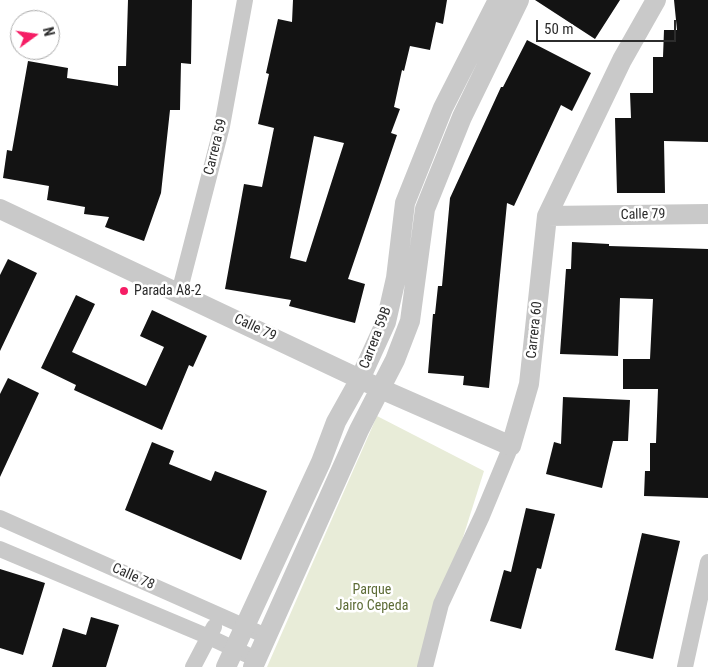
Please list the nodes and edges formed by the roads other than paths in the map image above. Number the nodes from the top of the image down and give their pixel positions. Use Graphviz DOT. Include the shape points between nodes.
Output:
graph roads {
  1 [pos="244,0"];
  2 [pos="498,0"];
  3 [pos="519,0"];
  4 [pos="656,0"];
  5 [pos="443,108"];
  6 [pos="462,117"];
  7 [pos="0,209"];
  8 [pos="708,214"];
  9 [pos="547,216"];
  10 [pos="179,293"];
  11 [pos="360,379"];
  12 [pos="381,389"];
  13 [pos="511,446"];
  14 [pos="0,518"];
  15 [pos="0,549"];
  16 [pos="708,562"];
  17 [pos="219,615"];
  18 [pos="244,626"];
  19 [pos="266,636"];
  20 [pos="209,637"];
  21 [pos="230,658"];
  22 [pos="255,663"];
  23 [pos="193,667"];
  24 [pos="425,667"];
  25 [pos="685,667"];
  1 -- 10 [label="street, Carrera 59" via="222,126"];
  2 -- 5 [label="street, Carrera 59B"];
  3 -- 6 [label="street, Carrera 59B"];
  4 -- 9 [label="street, Carrera 60" via="622,60"];
  5 -- 6 [label="street"];
  5 -- 11 [label="street, Carrera 59B" via="405,204 396,278 386,322"];
  6 -- 12 [label="street, Carrera 59B" via="424,209 410,321"];
  7 -- 10 [label="street, Calle 79"];
  8 -- 9 [label="street, Calle 79"];
  9 -- 13 [label="street, Carrera 60" via="528,384"];
  10 -- 11 [label="street, Calle 79"];
  11 -- 12 [label="street, Calle 79"];
  11 -- 18 [label="street, Carrera 59B" via="336,422 321,462"];
  12 -- 13 [label="street, Calle 79"];
  12 -- 19 [label="street, Carrera 59B" via="359,430"];
  13 -- 24 [label="street, Carrera 60" via="441,604"];
  14 -- 17 [label="street, Calle 78"];
  15 -- 20 [label="street, Calle 78"];
  16 -- 25 [label="street"];
  17 -- 18 [label="street, Calle 78"];
  17 -- 20 [label="street"];
  18 -- 19 [label="street, Calle 78"];
  18 -- 21 [label="street, Carrera 59B"];
  19 -- 22 [label="street, Carrera 59B"];
  20 -- 21 [label="street, Calle 78"];
  20 -- 23 [label="street"];
  21 -- 22 [label="street, Calle 78"];
}
